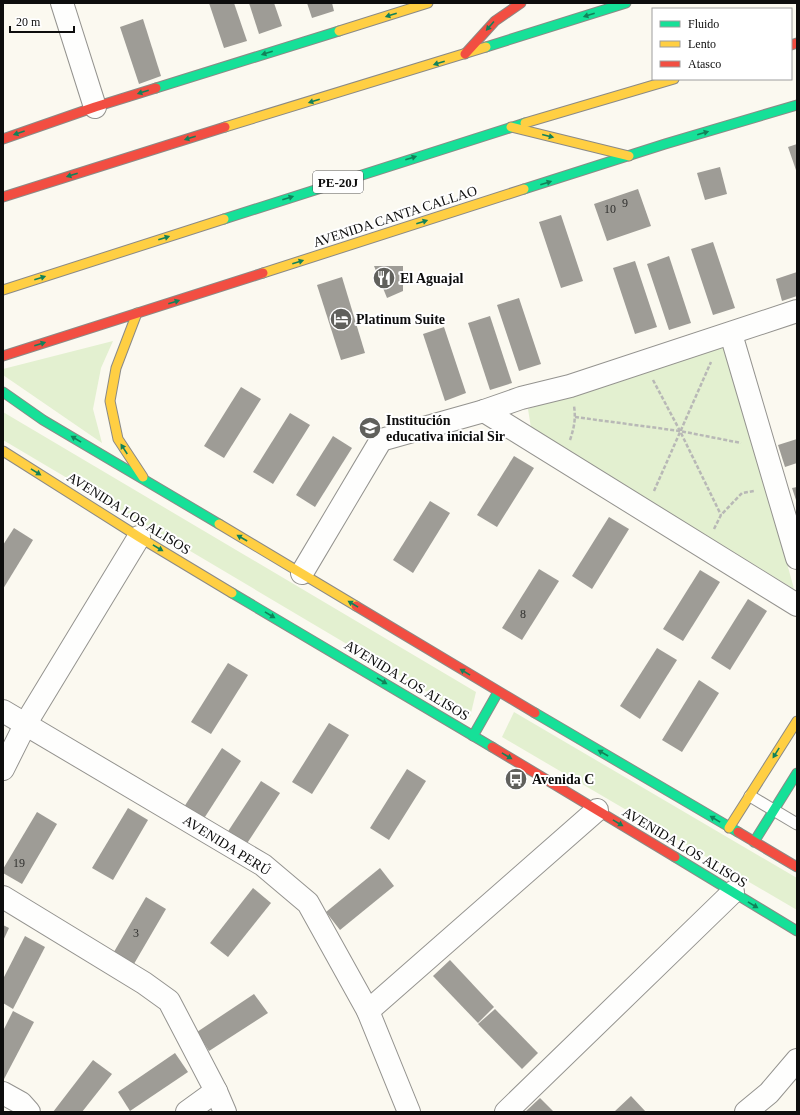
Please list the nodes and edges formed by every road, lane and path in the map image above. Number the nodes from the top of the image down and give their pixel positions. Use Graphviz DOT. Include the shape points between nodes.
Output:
graph roads {
  1 [pos="62,3"];
  2 [pos="428,3"];
  3 [pos="521,3"];
  4 [pos="626,3"];
  5 [pos="465,54"];
  6 [pos="671,80"];
  7 [pos="797,105"];
  8 [pos="94,107"];
  9 [pos="510,127"];
  10 [pos="3,139"];
  11 [pos="629,156"];
  12 [pos="3,197"];
  13 [pos="3,290"];
  14 [pos="797,311"];
  15 [pos="137,313"];
  16 [pos="727,335"];
  17 [pos="3,356"];
  18 [pos="643,362"];
  19 [pos="570,386"];
  20 [pos="3,392"];
  21 [pos="484,411"];
  22 [pos="576,417"];
  23 [pos="680,431"];
  24 [pos="765,448"];
  25 [pos="3,451"];
  26 [pos="563,459"];
  27 [pos="146,481"];
  28 [pos="777,489"];
  29 [pos="645,510"];
  30 [pos="721,515"];
  31 [pos="139,537"];
  32 [pos="706,548"];
  33 [pos="797,558"];
  34 [pos="302,573"];
  35 [pos="797,605"];
  36 [pos="498,692"];
  37 [pos="3,711"];
  38 [pos="797,721"];
  39 [pos="26,724"];
  40 [pos="474,736"];
  41 [pos="3,769"];
  42 [pos="797,773"];
  43 [pos="750,796"];
  44 [pos="597,810"];
  45 [pos="774,810"];
  46 [pos="797,824"];
  47 [pos="729,828"];
  48 [pos="754,842"];
  49 [pos="797,867"];
  50 [pos="733,892"];
  51 [pos="3,897"];
  52 [pos="797,931"];
  53 [pos="368,1011"];
  54 [pos="797,1060"];
  55 [pos="216,1091"];
  56 [pos="3,1093"];
  57 [pos="29,1112"];
  58 [pos="188,1112"];
  59 [pos="225,1112"];
  60 [pos="409,1112"];
  61 [pos="506,1112"];
  62 [pos="746,1112"];
  1 -- 8 [label="street"];
  2 -- 8 [label="main road, one-way"];
  3 -- 5 [label="main road, one-way" via="495,21"];
  4 -- 5 [label="main road, one-way"];
  5 -- 12 [label="main road, one-way"];
  6 -- 9 [label="main road, PE-20J"];
  11 -- 7 [label="main road, AVENIDA CANTA CALLAO, one-way"];
  8 -- 10 [label="main road, one-way"];
  9 -- 11 [label="main road, one-way"];
  13 -- 9 [label="main road, PE-20J, one-way"];
  15 -- 11 [label="main road, AVENIDA CANTA CALLAO, one-way"];
  14 -- 16 [label="street"];
  17 -- 15 [label="main road, AVENIDA CANTA CALLAO, one-way"];
  27 -- 15 [label="main road, one-way" via="118,438 110,401 116,368"];
  16 -- 18 [label="street"];
  16 -- 23 [label="path"];
  16 -- 24 [label="street"];
  18 -- 19 [label="street"];
  18 -- 23 [label="path"];
  19 -- 21 [label="street" via="521,398"];
  19 -- 22 [label="path"];
  27 -- 20 [label="main road, one-way" via="44,420"];
  21 -- 26 [label="street"];
  21 -- 34 [label="street" via="382,440"];
  22 -- 23 [label="path"];
  22 -- 26 [label="path"];
  23 -- 24 [label="path"];
  23 -- 29 [label="path"];
  23 -- 30 [label="path"];
  24 -- 28 [label="street"];
  25 -- 31 [label="main road, AVENIDA LOS ALISOS, one-way"];
  26 -- 29 [label="street"];
  34 -- 27 [label="main road, one-way"];
  28 -- 30 [label="path" via="742,493"];
  28 -- 33 [label="street"];
  29 -- 32 [label="street"];
  30 -- 32 [label="path"];
  31 -- 39 [label="street"];
  31 -- 40 [label="main road, AVENIDA LOS ALISOS, one-way"];
  32 -- 35 [label="street"];
  36 -- 34 [label="main road, one-way"];
  36 -- 40 [label="main road"];
  47 -- 36 [label="main road, one-way"];
  37 -- 39 [label="street, AVENIDA PERÚ"];
  38 -- 43 [label="main road, one-way"];
  39 -- 41 [label="street"];
  39 -- 53 [label="street, AVENIDA PERÚ" via="264,865 308,903"];
  40 -- 44 [label="main road, AVENIDA LOS ALISOS, one-way"];
  42 -- 45 [label="main road"];
  43 -- 45 [label="lane"];
  43 -- 47 [label="main road"];
  44 -- 50 [label="main road, AVENIDA LOS ALISOS, one-way"];
  44 -- 53 [label="street"];
  45 -- 46 [label="lane"];
  45 -- 48 [label="main road"];
  47 -- 48 [label="main road"];
  48 -- 49 [label="main road"];
  50 -- 52 [label="main road, AVENIDA LOS ALISOS, one-way"];
  50 -- 61 [label="street"];
  51 -- 55 [label="street" via="169,1001"];
  53 -- 60 [label="street, AVENIDA PERÚ"];
  54 -- 62 [label="street" via="769,1093"];
  55 -- 58 [label="street"];
  55 -- 59 [label="street"];
  56 -- 57 [label="street" via="21,1103"];
}
